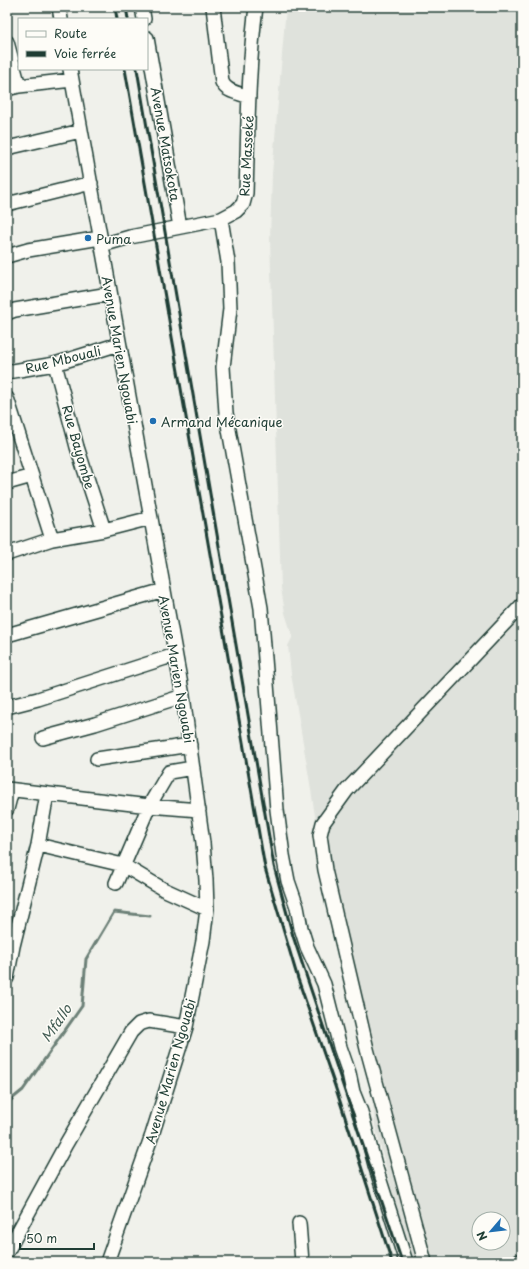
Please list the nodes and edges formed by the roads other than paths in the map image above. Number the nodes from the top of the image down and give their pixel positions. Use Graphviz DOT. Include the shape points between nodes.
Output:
graph roads {
  1 [pos="59,7"];
  2 [pos="142,7"];
  3 [pos="213,7"];
  4 [pos="256,7"];
  5 [pos="61,18"];
  6 [pos="144,18"];
  7 [pos="7,42"];
  8 [pos="148,44"];
  9 [pos="71,74"];
  10 [pos="13,87"];
  11 [pos="249,97"];
  12 [pos="81,131"];
  13 [pos="7,148"];
  14 [pos="91,183"];
  15 [pos="7,204"];
  16 [pos="220,218"];
  17 [pos="180,227"];
  18 [pos="101,241"];
  19 [pos="7,256"];
  20 [pos="110,294"];
  21 [pos="7,313"];
  22 [pos="119,344"];
  23 [pos="55,364"];
  24 [pos="7,372"];
  25 [pos="7,398"];
  26 [pos="11,429"];
  27 [pos="32,476"];
  28 [pos="7,484"];
  29 [pos="151,518"];
  30 [pos="104,530"];
  31 [pos="52,538"];
  32 [pos="7,554"];
  33 [pos="164,590"];
  34 [pos="522,605"];
  35 [pos="7,634"];
  36 [pos="175,654"];
  37 [pos="183,696"];
  38 [pos="7,707"];
  39 [pos="43,738"];
  40 [pos="190,745"];
  41 [pos="97,759"];
  42 [pos="193,768"];
  43 [pos="10,789"];
  44 [pos="47,794"];
  45 [pos="149,806"];
  46 [pos="7,809"];
  47 [pos="199,810"];
  48 [pos="38,845"];
  49 [pos="123,865"];
  50 [pos="116,882"];
  51 [pos="207,909"];
  52 [pos="7,978"];
  53 [pos="186,1027"];
  54 [pos="299,1223"];
  55 [pos="7,1252"];
  56 [pos="522,1260"];
  57 [pos="107,1262"];
  58 [pos="302,1262"];
  59 [pos="406,1262"];
  60 [pos="425,1262"];
  61 [pos="518,1262"];
  1 -- 5 [label="street"];
  2 -- 6 [label="street"];
  3 -- 11 [label="street" via="222,82 228,89"];
  4 -- 11 [label="street, Rue Masseké"];
  7 -- 10 [label="street"];
  8 -- 17 [label="street, Avenue Matsokota"];
  9 -- 10 [label="street"];
  9 -- 12 [label="street, Avenue Marien Ngouabi"];
  11 -- 16 [label="street, Rue Masseké" via="246,193 243,204 236,211"];
  12 -- 13 [label="street"];
  12 -- 14 [label="street, Avenue Marien Ngouabi"];
  14 -- 15 [label="street"];
  14 -- 18 [label="street, Avenue Marien Ngouabi"];
  16 -- 17 [label="street, Rue Masseké"];
  16 -- 59 [label="street" via="228,262 230,308 223,367 226,413 261,608 283,855 301,928 324,984 353,1092"];
  17 -- 18 [label="street, Rue Masseké"];
  18 -- 19 [label="street, Rue Masseké" via="28,250"];
  18 -- 20 [label="street, Avenue Marien Ngouabi"];
  20 -- 21 [label="street"];
  20 -- 22 [label="street, Avenue Marien Ngouabi"];
  22 -- 23 [label="street, Rue Mbouali"];
  22 -- 29 [label="street, Avenue Marien Ngouabi"];
  23 -- 24 [label="street, Rue Mbouali"];
  23 -- 30 [label="street, Rue Bayombe"];
  25 -- 26 [label="street"];
  26 -- 27 [label="street"];
  27 -- 28 [label="street"];
  27 -- 31 [label="street"];
  29 -- 30 [label="street"];
  29 -- 33 [label="street, Avenue Marien Ngouabi"];
  30 -- 31 [label="street"];
  31 -- 32 [label="street"];
  33 -- 35 [label="street"];
  33 -- 36 [label="street, Avenue Marien Ngouabi"];
  34 -- 60 [label="street" via="346,790 323,823 320,835 325,870 367,1049"];
  36 -- 37 [label="street, Avenue Marien Ngouabi"];
  36 -- 38 [label="street"];
  37 -- 39 [label="street"];
  37 -- 40 [label="street, Avenue Marien Ngouabi"];
  40 -- 41 [label="street"];
  40 -- 42 [label="street, Avenue Marien Ngouabi"];
  42 -- 45 [label="street" via="169,772"];
  42 -- 47 [label="street, Avenue Marien Ngouabi"];
  43 -- 44 [label="street"];
  43 -- 46 [label="street"];
  44 -- 45 [label="street"];
  44 -- 48 [label="street"];
  45 -- 47 [label="street"];
  45 -- 49 [label="street"];
  47 -- 51 [label="street, Avenue Marien Ngouabi"];
  48 -- 49 [label="street"];
  48 -- 52 [label="street"];
  49 -- 50 [label="street"];
  49 -- 51 [label="street" via="163,889"];
  51 -- 53 [label="street, Avenue Marien Ngouabi"];
  53 -- 55 [label="street" via="149,1021 139,1024 131,1032"];
  53 -- 57 [label="street, Avenue Marien Ngouabi" via="152,1135"];
  54 -- 58 [label="street"];
  56 -- 61 [label="street"];
}
